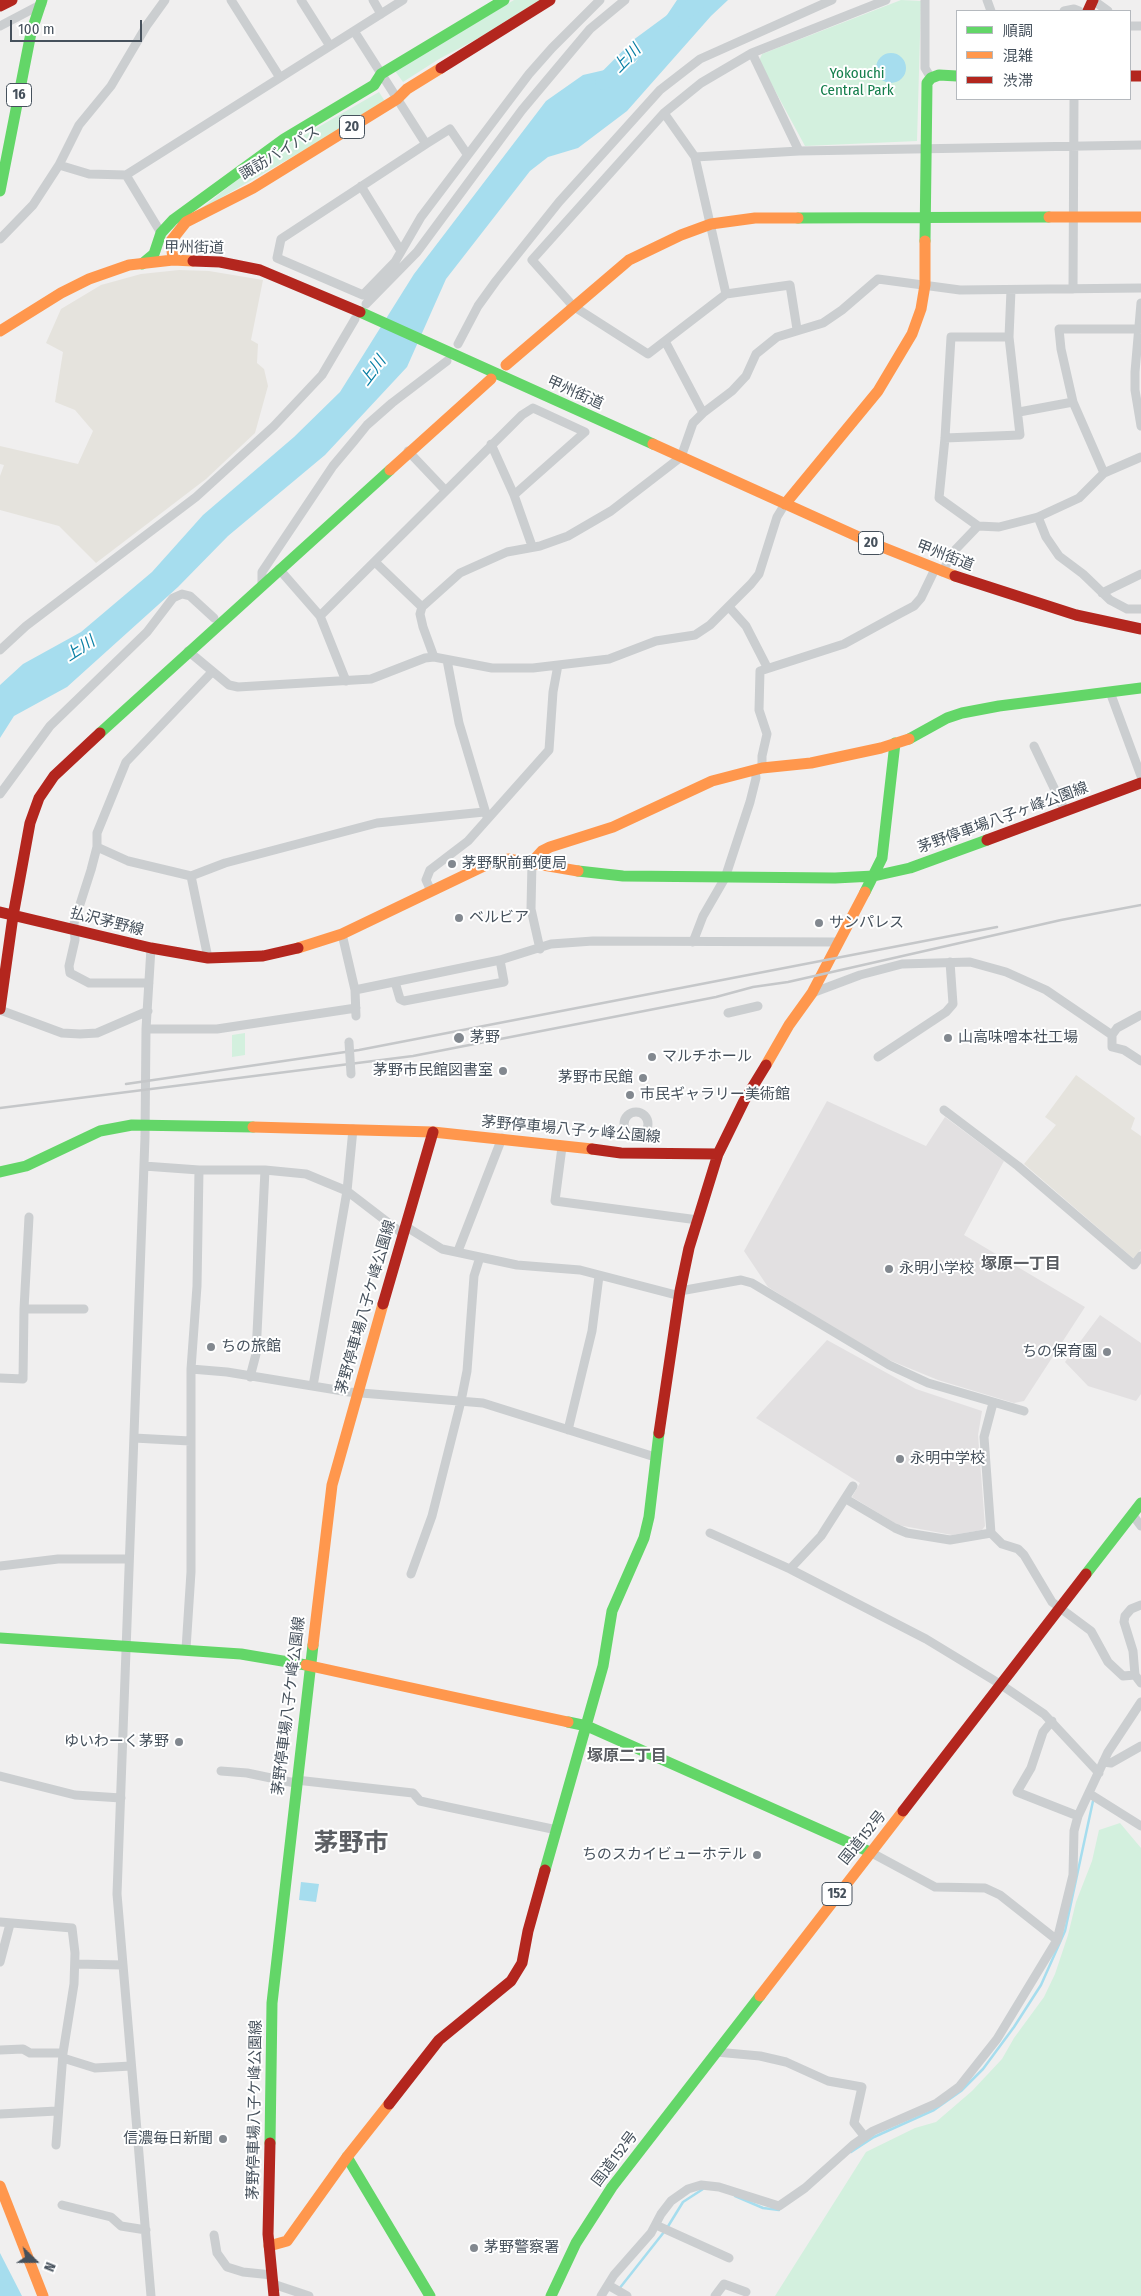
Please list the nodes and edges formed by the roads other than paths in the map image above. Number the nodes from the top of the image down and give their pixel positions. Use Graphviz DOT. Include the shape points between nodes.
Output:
graph roads {
  1 [pos="12,0"];
  2 [pos="165,0"];
  3 [pos="231,0"];
  4 [pos="301,0"];
  5 [pos="373,0"];
  6 [pos="403,0"];
  7 [pos="504,0"];
  8 [pos="550,0"];
  9 [pos="600,0"];
  10 [pos="624,0"];
  11 [pos="832,0"];
  12 [pos="886,0"];
  13 [pos="925,0"];
  14 [pos="1093,0"];
  15 [pos="44,1"];
  16 [pos="0,6"];
  17 [pos="1107,10"];
  18 [pos="382,14"];
  19 [pos="0,26"];
  20 [pos="354,31"];
  21 [pos="330,46"];
  22 [pos="752,53"];
  23 [pos="381,74"];
  24 [pos="279,76"];
  25 [pos="956,76"];
  26 [pos="930,78"];
  27 [pos="397,99"];
  28 [pos="1074,100"];
  29 [pos="664,113"];
  30 [pos="426,144"];
  31 [pos="1141,145"];
  32 [pos="1074,146"];
  33 [pos="925,149"];
  34 [pos="799,151"];
  35 [pos="467,154"];
  36 [pos="695,157"];
  37 [pos="59,165"];
  38 [pos="126,174"];
  39 [pos="361,186"];
  40 [pos="0,191"];
  41 [pos="926,217"];
  42 [pos="1074,217"];
  43 [pos="1141,217"];
  44 [pos="711,224"];
  45 [pos="162,233"];
  46 [pos="0,239"];
  47 [pos="401,250"];
  48 [pos="173,260"];
  49 [pos="142,264"];
  50 [pos="925,285"];
  51 [pos="1141,288"];
  52 [pos="1073,289"];
  53 [pos="1011,290"];
  54 [pos="726,294"];
  55 [pos="1141,303"];
  56 [pos="573,306"];
  57 [pos="361,312"];
  58 [pos="797,329"];
  59 [pos="1138,330"];
  60 [pos="0,331"];
  61 [pos="1009,337"];
  62 [pos="665,340"];
  63 [pos="458,344"];
  64 [pos="447,361"];
  65 [pos="506,365"];
  66 [pos="491,379"];
  67 [pos="1073,402"];
  68 [pos="1019,412"];
  69 [pos="703,413"];
  70 [pos="1141,426"];
  71 [pos="945,438"];
  72 [pos="491,444"];
  73 [pos="408,451"];
  74 [pos="681,457"];
  75 [pos="1141,458"];
  76 [pos="1104,473"];
  77 [pos="445,490"];
  78 [pos="514,495"];
  79 [pos="785,504"];
  80 [pos="1038,517"];
  81 [pos="978,526"];
  82 [pos="532,546"];
  83 [pos="375,562"];
  84 [pos="279,569"];
  85 [pos="939,570"];
  86 [pos="1141,574"];
  87 [pos="262,584"];
  88 [pos="1102,593"];
  89 [pos="422,607"];
  90 [pos="728,607"];
  91 [pos="1141,609"];
  92 [pos="320,616"];
  93 [pos="214,618"];
  94 [pos="1141,629"];
  95 [pos="0,650"];
  96 [pos="188,651"];
  97 [pos="434,657"];
  98 [pos="447,660"];
  99 [pos="558,665"];
  100 [pos="767,668"];
  101 [pos="212,672"];
  102 [pos="346,681"];
  103 [pos="1141,688"];
  104 [pos="1110,692"];
  105 [pos="895,744"];
  106 [pos="1034,746"];
  107 [pos="758,769"];
  108 [pos="1141,776"];
  109 [pos="1141,783"];
  110 [pos="0,794"];
  111 [pos="1065,811"];
  112 [pos="486,815"];
  113 [pos="97,847"];
  114 [pos="532,862"];
  115 [pos="191,876"];
  116 [pos="874,876"];
  117 [pos="725,878"];
  118 [pos="431,891"];
  119 [pos="0,912"];
  120 [pos="13,916"];
  121 [pos="75,929"];
  122 [pos="342,934"];
  123 [pos="693,942"];
  124 [pos="837,942"];
  125 [pos="151,948"];
  126 [pos="540,949"];
  127 [pos="208,958"];
  128 [pos="500,960"];
  129 [pos="950,962"];
  130 [pos="395,982"];
  131 [pos="149,983"];
  132 [pos="355,990"];
  133 [pos="812,993"];
  134 [pos="758,1006"];
  135 [pos="0,1010"];
  136 [pos="148,1012"];
  137 [pos="728,1013"];
  138 [pos="1141,1015"];
  139 [pos="146,1029"];
  140 [pos="1112,1035"];
  141 [pos="349,1042"];
  142 [pos="878,1057"];
  143 [pos="1141,1061"];
  144 [pos="351,1074"];
  145 [pos="944,1110"];
  146 [pos="145,1125"];
  147 [pos="353,1129"];
  148 [pos="433,1132"];
  149 [pos="502,1138"];
  150 [pos="562,1147"];
  151 [pos="718,1154"];
  152 [pos="144,1166"];
  153 [pos="199,1170"];
  154 [pos="265,1170"];
  155 [pos="0,1172"];
  156 [pos="346,1190"];
  157 [pos="29,1217"];
  158 [pos="698,1220"];
  159 [pos="404,1230"];
  160 [pos="458,1251"];
  161 [pos="1141,1256"];
  162 [pos="480,1257"];
  163 [pos="599,1276"];
  164 [pos="680,1294"];
  165 [pos="24,1309"];
  166 [pos="84,1309"];
  167 [pos="191,1369"];
  168 [pos="250,1377"];
  169 [pos="0,1378"];
  170 [pos="313,1386"];
  171 [pos="357,1391"];
  172 [pos="461,1401"];
  173 [pos="993,1403"];
  174 [pos="1024,1410"];
  175 [pos="568,1430"];
  176 [pos="134,1438"];
  177 [pos="190,1441"];
  178 [pos="655,1457"];
  179 [pos="854,1486"];
  180 [pos="846,1498"];
  181 [pos="1141,1503"];
  182 [pos="1132,1514"];
  183 [pos="1141,1526"];
  184 [pos="710,1533"];
  185 [pos="991,1533"];
  186 [pos="129,1559"];
  187 [pos="0,1566"];
  188 [pos="790,1569"];
  189 [pos="411,1574"];
  190 [pos="1141,1605"];
  191 [pos="1058,1608"];
  192 [pos="0,1638"];
  193 [pos="126,1646"];
  194 [pos="186,1649"];
  195 [pos="309,1666"];
  196 [pos="1135,1674"];
  197 [pos="1141,1683"];
  198 [pos="1000,1684"];
  199 [pos="1141,1702"];
  200 [pos="1052,1721"];
  201 [pos="587,1726"];
  202 [pos="1141,1746"];
  203 [pos="1103,1762"];
  204 [pos="221,1771"];
  205 [pos="1099,1773"];
  206 [pos="0,1776"];
  207 [pos="295,1782"];
  208 [pos="1090,1794"];
  209 [pos="121,1798"];
  210 [pos="1078,1816"];
  211 [pos="1141,1826"];
  212 [pos="557,1830"];
  213 [pos="870,1852"];
  214 [pos="0,1922"];
  215 [pos="10,1924"];
  216 [pos="1057,1940"];
  217 [pos="0,1962"];
  218 [pos="75,1964"];
  219 [pos="123,1965"];
  220 [pos="0,2050"];
  221 [pos="716,2052"];
  222 [pos="63,2056"];
  223 [pos="131,2066"];
  224 [pos="57,2111"];
  225 [pos="0,2114"];
  226 [pos="865,2137"];
  227 [pos="56,2146"];
  228 [pos="347,2157"];
  229 [pos="0,2186"];
  230 [pos="62,2205"];
  231 [pos="656,2225"];
  232 [pos="146,2230"];
  233 [pos="214,2235"];
  234 [pos="269,2246"];
  235 [pos="729,2258"];
  236 [pos="273,2285"];
  237 [pos="608,2285"];
  238 [pos="746,2292"];
  239 [pos="552,2295"];
  240 [pos="43,2296"];
  241 [pos="151,2296"];
  242 [pos="310,2296"];
  243 [pos="430,2296"];
  244 [pos="601,2296"];
  245 [pos="627,2296"];
  246 [pos="715,2296"];
  1 -- 16 [label="main road"];
  2 -- 37 [label="street" via="111,86 79,125"];
  3 -- 24 [label="street"];
  4 -- 21 [label="street"];
  5 -- 18 [label="street"];
  6 -- 18 [label="street"];
  7 -- 23 [label="main road, 諏訪バイパス / 20"];
  8 -- 27 [label="main road, 諏訪バイパス / 20" via="407,89"];
  9 -- 35 [label="street" via="552,48"];
  10 -- 57 [label="street" via="590,29 522,110 417,252"];
  11 -- 63 [label="street" via="700,59 660,90 565,194 513,259 478,306"];
  12 -- 22 [label="street"];
  13 -- 26 [label="street" via="925,68"];
  14 -- 17 [label="street"];
  15 -- 19 [label="street"];
  15 -- 40 [label="main road, 16" via="31,33"];
  18 -- 20 [label="street"];
  20 -- 21 [label="street"];
  20 -- 23 [label="street"];
  21 -- 24 [label="street"];
  22 -- 29 [label="street" via="701,83"];
  22 -- 34 [label="street"];
  23 -- 27 [label="street"];
  23 -- 45 [label="main road, 諏訪バイパス / 20" via="374,85 284,139 173,220"];
  24 -- 38 [label="street"];
  25 -- 26 [label="main road"];
  26 -- 33 [label="main road" via="926,90"];
  27 -- 30 [label="street"];
  27 -- 48 [label="main road, 諏訪バイパス / 20" via="253,188 186,222 171,241"];
  28 -- 32 [label="street"];
  29 -- 36 [label="street"];
  29 -- 56 [label="street" via="532,260"];
  30 -- 35 [label="street" via="450,129"];
  30 -- 39 [label="street"];
  31 -- 32 [label="street"];
  32 -- 33 [label="street"];
  32 -- 42 [label="street"];
  33 -- 34 [label="street"];
  33 -- 41 [label="main road"];
  34 -- 36 [label="street"];
  35 -- 47 [label="street"];
  36 -- 44 [label="street"];
  37 -- 38 [label="street" via="89,174"];
  37 -- 46 [label="street" via="33,205"];
  38 -- 45 [label="street"];
  39 -- 47 [label="street"];
  39 -- 47 [label="street" via="281,239 277,258 363,295 395,262"];
  41 -- 42 [label="main road"];
  41 -- 44 [label="main road" via="755,218"];
  41 -- 50 [label="main road"];
  42 -- 43 [label="main road"];
  42 -- 52 [label="street"];
  44 -- 54 [label="street"];
  44 -- 56 [label="main road" via="629,260"];
  45 -- 49 [label="main road, 諏訪バイパス / 20" via="154,254"];
  48 -- 49 [label="main road, 甲州街道 / 20"];
  48 -- 57 [label="main road, 甲州街道 / 20" via="220,262 260,270"];
  49 -- 60 [label="main road, 甲州街道 / 20" via="111,270 89,279 60,293"];
  50 -- 53 [label="street" via="960,290"];
  50 -- 58 [label="street" via="878,280 823,323"];
  50 -- 79 [label="main road" via="912,334 878,391"];
  51 -- 52 [label="street"];
  52 -- 53 [label="street"];
  53 -- 61 [label="street"];
  54 -- 58 [label="street" via="790,285"];
  54 -- 62 [label="street"];
  55 -- 59 [label="street"];
  56 -- 62 [label="street" via="648,354"];
  56 -- 65 [label="main road"];
  57 -- 74 [label="main road, 甲州街道 / 20"];
  57 -- 95 [label="street" via="322,375 274,426 196,497 26,626"];
  58 -- 69 [label="street" via="777,337 756,354 746,376"];
  59 -- 67 [label="street" via="1060,329 1061,349"];
  59 -- 70 [label="street" via="1135,390"];
  61 -- 68 [label="street"];
  61 -- 71 [label="street" via="951,337"];
  62 -- 69 [label="street"];
  64 -- 87 [label="street" via="367,425 334,466 262,572"];
  66 -- 73 [label="main road"];
  67 -- 68 [label="street"];
  67 -- 76 [label="street"];
  68 -- 71 [label="street" via="1020,435"];
  69 -- 74 [label="street" via="693,423"];
  71 -- 81 [label="street" via="939,498"];
  72 -- 77 [label="street"];
  72 -- 78 [label="street"];
  72 -- 78 [label="street" via="533,408 585,432"];
  73 -- 77 [label="street"];
  73 -- 84 [label="main road"];
  74 -- 79 [label="main road, 甲州街道 / 20"];
  74 -- 82 [label="street" via="611,511 568,536"];
  75 -- 76 [label="street"];
  76 -- 80 [label="street" via="1079,498"];
  77 -- 83 [label="street"];
  78 -- 82 [label="street"];
  79 -- 85 [label="main road, 甲州街道 / 20"];
  79 -- 90 [label="street" via="777,517 758,574"];
  80 -- 81 [label="street" via="999,527"];
  80 -- 88 [label="street" via="1046,538 1059,556"];
  81 -- 85 [label="street"];
  82 -- 89 [label="street" via="507,552 460,573"];
  83 -- 89 [label="street"];
  83 -- 92 [label="street"];
  84 -- 87 [label="main road"];
  84 -- 92 [label="street"];
  85 -- 94 [label="main road, 甲州街道 / 20" via="1076,615"];
  85 -- 100 [label="street" via="921,598 905,610 844,644"];
  86 -- 88 [label="street"];
  87 -- 96 [label="main road"];
  88 -- 91 [label="street" via="1127,609"];
  89 -- 97 [label="street" via="423,627"];
  90 -- 99 [label="street" via="695,635 656,641 609,659"];
  90 -- 100 [label="street" via="746,626"];
  92 -- 102 [label="street"];
  93 -- 110 [label="street" via="190,596 182,594 173,598 147,632 50,726"];
  96 -- 101 [label="street"];
  96 -- 120 [label="main road" via="54,776 39,798 30,823"];
  97 -- 98 [label="street"];
  97 -- 102 [label="street" via="371,679"];
  98 -- 99 [label="street" via="492,668"];
  98 -- 112 [label="street" via="459,723"];
  99 -- 112 [label="street" via="549,750"];
  100 -- 107 [label="street" via="760,671 759,710 767,734"];
  101 -- 102 [label="street" via="229,685 238,687"];
  101 -- 113 [label="street" via="126,762 96,833"];
  103 -- 104 [label="main road"];
  104 -- 105 [label="main road" via="962,713"];
  104 -- 108 [label="street"];
  105 -- 107 [label="main road" via="812,764"];
  105 -- 116 [label="main road" via="884,852"];
  106 -- 111 [label="street"];
  107 -- 114 [label="main road" via="712,781 613,827 550,847"];
  107 -- 117 [label="street"];
  109 -- 111 [label="main road, 茅野停車場八子ヶ峰公園線"];
  111 -- 116 [label="main road, 茅野停車場八子ヶ峰公園線" via="910,868"];
  112 -- 115 [label="street" via="377,823 225,863"];
  112 -- 118 [label="street" via="468,840 430,870 426,880"];
  113 -- 115 [label="street" via="128,861"];
  113 -- 121 [label="street" via="74,923"];
  114 -- 117 [label="main road, 茅野停車場八子ヶ峰公園線" via="624,876"];
  114 -- 118 [label="main road, 茅野停車場八子ヶ峰公園線" via="508,859 488,864"];
  114 -- 126 [label="street" via="531,909"];
  115 -- 127 [label="street"];
  116 -- 117 [label="main road, 茅野停車場八子ヶ峰公園線"];
  116 -- 124 [label="main road"];
  117 -- 123 [label="street" via="703,916"];
  118 -- 122 [label="main road"];
  119 -- 120 [label="main road, 払沢茅野線"];
  120 -- 121 [label="main road, 払沢茅野線"];
  120 -- 135 [label="main road"];
  121 -- 125 [label="main road, 払沢茅野線"];
  121 -- 131 [label="street" via="70,973 89,984"];
  122 -- 127 [label="main road, 払沢茅野線" via="270,954"];
  122 -- 132 [label="street"];
  123 -- 124 [label="street"];
  123 -- 126 [label="street" via="593,941 551,944"];
  124 -- 133 [label="main road"];
  125 -- 127 [label="main road, 払沢茅野線"];
  125 -- 131 [label="street"];
  126 -- 128 [label="street"];
  128 -- 130 [label="street"];
  128 -- 130 [label="street" via="504,982 404,1001 400,999"];
  129 -- 133 [label="street" via="902,964"];
  129 -- 140 [label="street" via="970,962 1006,972 1046,990"];
  129 -- 142 [label="street" via="953,1004"];
  130 -- 132 [label="street"];
  131 -- 136 [label="street"];
  132 -- 139 [label="street" via="356,1012 233,1027"];
  133 -- 151 [label="main road" via="744,1101"];
  134 -- 137 [label="street"];
  135 -- 136 [label="street" via="62,1033 80,1034 98,1033"];
  136 -- 139 [label="street"];
  138 -- 140 [label="street" via="1117,1028"];
  139 -- 146 [label="street"];
  140 -- 143 [label="street" via="1112,1047 1124,1050"];
  141 -- 144 [label="street, bridge"];
  145 -- 161 [label="street" via="1018,1166 1134,1264"];
  146 -- 147 [label="main road, 茅野停車場八子ヶ峰公園線"];
  146 -- 152 [label="street"];
  146 -- 155 [label="main road, 茅野停車場八子ヶ峰公園線" via="100,1131 26,1166"];
  147 -- 148 [label="main road, 茅野停車場八子ヶ峰公園線"];
  147 -- 156 [label="street"];
  148 -- 149 [label="main road, 茅野停車場八子ヶ峰公園線"];
  148 -- 159 [label="main road, 茅野停車場八子ケ峰公園線"];
  149 -- 150 [label="main road, 茅野停車場八子ヶ峰公園線"];
  149 -- 160 [label="street"];
  150 -- 151 [label="main road, 茅野停車場八子ヶ峰公園線" via="640,1154"];
  150 -- 158 [label="street" via="555,1201"];
  151 -- 158 [label="main road"];
  152 -- 153 [label="street"];
  152 -- 176 [label="street"];
  153 -- 154 [label="street"];
  153 -- 167 [label="street" via="197,1286"];
  154 -- 156 [label="street" via="306,1174"];
  154 -- 168 [label="street" via="256,1354"];
  156 -- 159 [label="street"];
  156 -- 170 [label="street"];
  157 -- 165 [label="street"];
  158 -- 164 [label="main road"];
  159 -- 160 [label="street" via="434,1245"];
  159 -- 171 [label="main road, 茅野停車場八子ケ峰公園線"];
  160 -- 162 [label="street"];
  162 -- 163 [label="street" via="517,1265 580,1270"];
  162 -- 172 [label="street" via="474,1276 467,1371"];
  163 -- 164 [label="street"];
  163 -- 175 [label="street" via="592,1331"];
  164 -- 173 [label="street" via="741,1280 752,1283 888,1365 928,1383"];
  164 -- 178 [label="main road"];
  165 -- 166 [label="street"];
  165 -- 169 [label="street" via="23,1379"];
  167 -- 168 [label="street"];
  167 -- 177 [label="street"];
  168 -- 170 [label="street"];
  170 -- 171 [label="street"];
  171 -- 172 [label="street"];
  171 -- 195 [label="main road, 茅野停車場八子ケ峰公園線" via="332,1485"];
  172 -- 175 [label="street" via="484,1403"];
  172 -- 189 [label="street" via="432,1516"];
  173 -- 174 [label="street"];
  173 -- 185 [label="street" via="984,1437"];
  175 -- 178 [label="street"];
  176 -- 177 [label="street"];
  176 -- 186 [label="street"];
  177 -- 194 [label="street" via="191,1572"];
  178 -- 201 [label="main road" via="646,1531 612,1611 603,1666"];
  179 -- 180 [label="street"];
  180 -- 185 [label="street" via="907,1533 950,1540"];
  180 -- 188 [label="street" via="821,1536"];
  181 -- 182 [label="main road, 国道152号 / 152"];
  182 -- 183 [label="street"];
  182 -- 191 [label="main road, 国道152号 / 152"];
  184 -- 188 [label="street"];
  185 -- 191 [label="street" via="1002,1544 1018,1549 1024,1555"];
  186 -- 187 [label="street" via="58,1559"];
  186 -- 193 [label="street"];
  188 -- 198 [label="street" via="926,1639"];
  190 -- 196 [label="street" via="1131,1609 1124,1622 1133,1651"];
  191 -- 196 [label="street" via="1091,1631 1108,1662 1123,1676"];
  191 -- 198 [label="main road, 国道152号 / 152"];
  192 -- 193 [label="main road"];
  193 -- 194 [label="main road"];
  193 -- 209 [label="street"];
  194 -- 195 [label="main road" via="241,1654"];
  195 -- 201 [label="main road"];
  195 -- 207 [label="main road, 茅野停車場八子ケ峰公園線"];
  196 -- 197 [label="street"];
  198 -- 200 [label="street"];
  198 -- 213 [label="main road, 国道152号 / 152"];
  199 -- 203 [label="street"];
  200 -- 205 [label="street"];
  200 -- 210 [label="street" via="1043,1732 1031,1768 1017,1792"];
  201 -- 212 [label="main road"];
  201 -- 213 [label="main road"];
  202 -- 203 [label="street" via="1112,1763"];
  203 -- 205 [label="street"];
  204 -- 207 [label="street"];
  205 -- 208 [label="street"];
  206 -- 209 [label="street" via="75,1795"];
  207 -- 212 [label="street" via="413,1793 420,1801 429,1804"];
  207 -- 234 [label="main road, 茅野停車場八子ケ峰公園線" via="272,2003"];
  208 -- 210 [label="street"];
  208 -- 211 [label="street"];
  209 -- 219 [label="street" via="117,1894"];
  210 -- 216 [label="street" via="1072,1874"];
  212 -- 228 [label="main road" via="522,1962 511,1981 439,2040"];
  213 -- 216 [label="street" via="935,1887 985,1888 1000,1895"];
  213 -- 221 [label="main road, 国道152号 / 152"];
  214 -- 215 [label="street"];
  215 -- 217 [label="street"];
  215 -- 218 [label="street" via="72,1928"];
  216 -- 226 [label="street" via="997,2039 959,2087"];
  218 -- 219 [label="street"];
  218 -- 222 [label="street"];
  219 -- 223 [label="street"];
  220 -- 222 [label="street" via="23,2049 30,2053"];
  221 -- 226 [label="street" via="786,2062 828,2081 862,2087 854,2123"];
  221 -- 239 [label="main road, 国道152号 / 152" via="592,2215"];
  222 -- 223 [label="street" via="95,2068"];
  222 -- 224 [label="street"];
  223 -- 232 [label="street"];
  224 -- 225 [label="street"];
  224 -- 227 [label="street"];
  226 -- 231 [label="street" via="779,2206 719,2187 701,2185 688,2189 671,2201"];
  228 -- 234 [label="main road" via="287,2241"];
  228 -- 243 [label="main road"];
  229 -- 240 [label="main road"];
  230 -- 232 [label="street" via="111,2217 121,2226"];
  231 -- 235 [label="street"];
  231 -- 237 [label="street"];
  232 -- 241 [label="street"];
  233 -- 236 [label="street" via="217,2252 227,2267"];
  234 -- 236 [label="main road, 茅野停車場八子ケ峰公園線"];
  236 -- 242 [label="street"];
  237 -- 244 [label="street"];
  237 -- 245 [label="street"];
  238 -- 246 [label="street" via="724,2284"];
}
